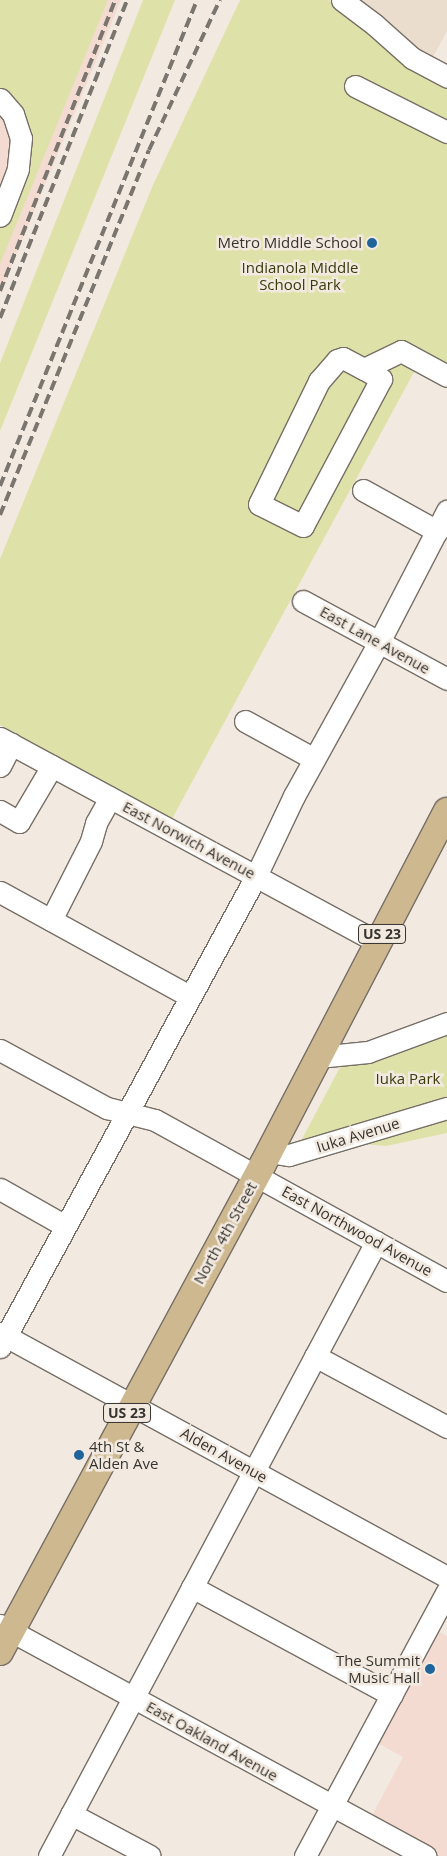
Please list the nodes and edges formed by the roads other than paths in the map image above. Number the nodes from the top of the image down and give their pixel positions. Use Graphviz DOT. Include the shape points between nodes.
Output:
graph roads {
  1 [pos="342,0"];
  2 [pos="447,77"];
  3 [pos="356,86"];
  4 [pos="6,107"];
  5 [pos="447,132"];
  6 [pos="0,216"];
  7 [pos="364,369"];
  8 [pos="438,371"];
  9 [pos="363,490"];
  10 [pos="447,512"];
  11 [pos="437,531"];
  12 [pos="304,601"];
  13 [pos="379,642"];
  14 [pos="447,679"];
  15 [pos="245,721"];
  16 [pos="6,741"];
  17 [pos="314,758"];
  18 [pos="0,766"];
  19 [pos="52,766"];
  20 [pos="110,798"];
  21 [pos="0,811"];
  22 [pos="447,811"];
  23 [pos="256,876"];
  24 [pos="0,892"];
  25 [pos="51,920"];
  26 [pos="377,942"];
  27 [pos="189,996"];
  28 [pos="447,1023"];
  29 [pos="0,1050"];
  30 [pos="318,1057"];
  31 [pos="447,1108"];
  32 [pos="127,1113"];
  33 [pos="269,1152"];
  34 [pos="256,1176"];
  35 [pos="0,1189"];
  36 [pos="65,1226"];
  37 [pos="376,1242"];
  38 [pos="447,1280"];
  39 [pos="2,1339"];
  40 [pos="315,1356"];
  41 [pos="131,1404"];
  42 [pos="447,1427"];
  43 [pos="254,1471"];
  44 [pos="447,1577"];
  45 [pos="192,1587"];
  46 [pos="447,1592"];
  47 [pos="4,1636"];
  48 [pos="392,1695"];
  49 [pos="133,1697"];
  50 [pos="332,1806"];
  51 [pos="71,1814"];
  52 [pos="48,1856"];
  53 [pos="150,1856"];
  54 [pos="305,1856"];
  55 [pos="425,1856"];
  1 -- 2 [label="street" via="412,58"];
  3 -- 5 [label="street"];
  4 -- 6 [label="street" via="21,138 18,169"];
  7 -- 7 [label="street" via="343,358 331,364 319,381 259,504 303,526 382,379"];
  7 -- 8 [label="street" via="401,351"];
  9 -- 11 [label="street"];
  10 -- 11 [label="street"];
  11 -- 13 [label="street"];
  12 -- 13 [label="street, East Lane Avenue"];
  13 -- 14 [label="street, East Lane Avenue"];
  13 -- 17 [label="street"];
  15 -- 17 [label="street"];
  16 -- 18 [label="street"];
  16 -- 19 [label="street, East Norwich Avenue"];
  17 -- 23 [label="street"];
  19 -- 20 [label="street, East Norwich Avenue"];
  19 -- 21 [label="street" via="19,822"];
  20 -- 23 [label="street, East Norwich Avenue"];
  20 -- 25 [label="street"];
  22 -- 26 [label="main road, North 4th Street / US 23"];
  23 -- 26 [label="street, East Norwich Avenue"];
  23 -- 27 [label="street"];
  24 -- 25 [label="street"];
  25 -- 27 [label="street"];
  26 -- 30 [label="main road, North 4th Street / US 23"];
  27 -- 32 [label="street"];
  28 -- 30 [label="street" via="368,1052"];
  29 -- 32 [label="street, East Northwood Avenue" via="107,1108"];
  30 -- 33 [label="main road, North 4th Street / US 23"];
  31 -- 33 [label="street, Iuka Avenue" via="289,1155"];
  32 -- 34 [label="street, East Northwood Avenue" via="155,1120"];
  32 -- 36 [label="street"];
  33 -- 34 [label="main road, North 4th Street / US 23"];
  34 -- 37 [label="street, East Northwood Avenue"];
  34 -- 41 [label="main road, North 4th Street / US 23"];
  35 -- 36 [label="street"];
  36 -- 39 [label="street"];
  37 -- 38 [label="street, East Northwood Avenue"];
  37 -- 40 [label="street"];
  39 -- 41 [label="street, Alden Avenue"];
  40 -- 42 [label="street"];
  40 -- 43 [label="street"];
  41 -- 43 [label="street, Alden Avenue"];
  41 -- 47 [label="main road, North 4th Street / US 23"];
  43 -- 44 [label="street, Alden Avenue"];
  43 -- 45 [label="street"];
  45 -- 48 [label="street"];
  45 -- 49 [label="street"];
  46 -- 48 [label="street"];
  47 -- 49 [label="street, East Oakland Avenue"];
  48 -- 50 [label="street"];
  49 -- 50 [label="street, East Oakland Avenue"];
  49 -- 51 [label="street"];
  50 -- 54 [label="street"];
  50 -- 55 [label="street, East Oakland Avenue"];
  51 -- 52 [label="street"];
  51 -- 53 [label="street"];
}
